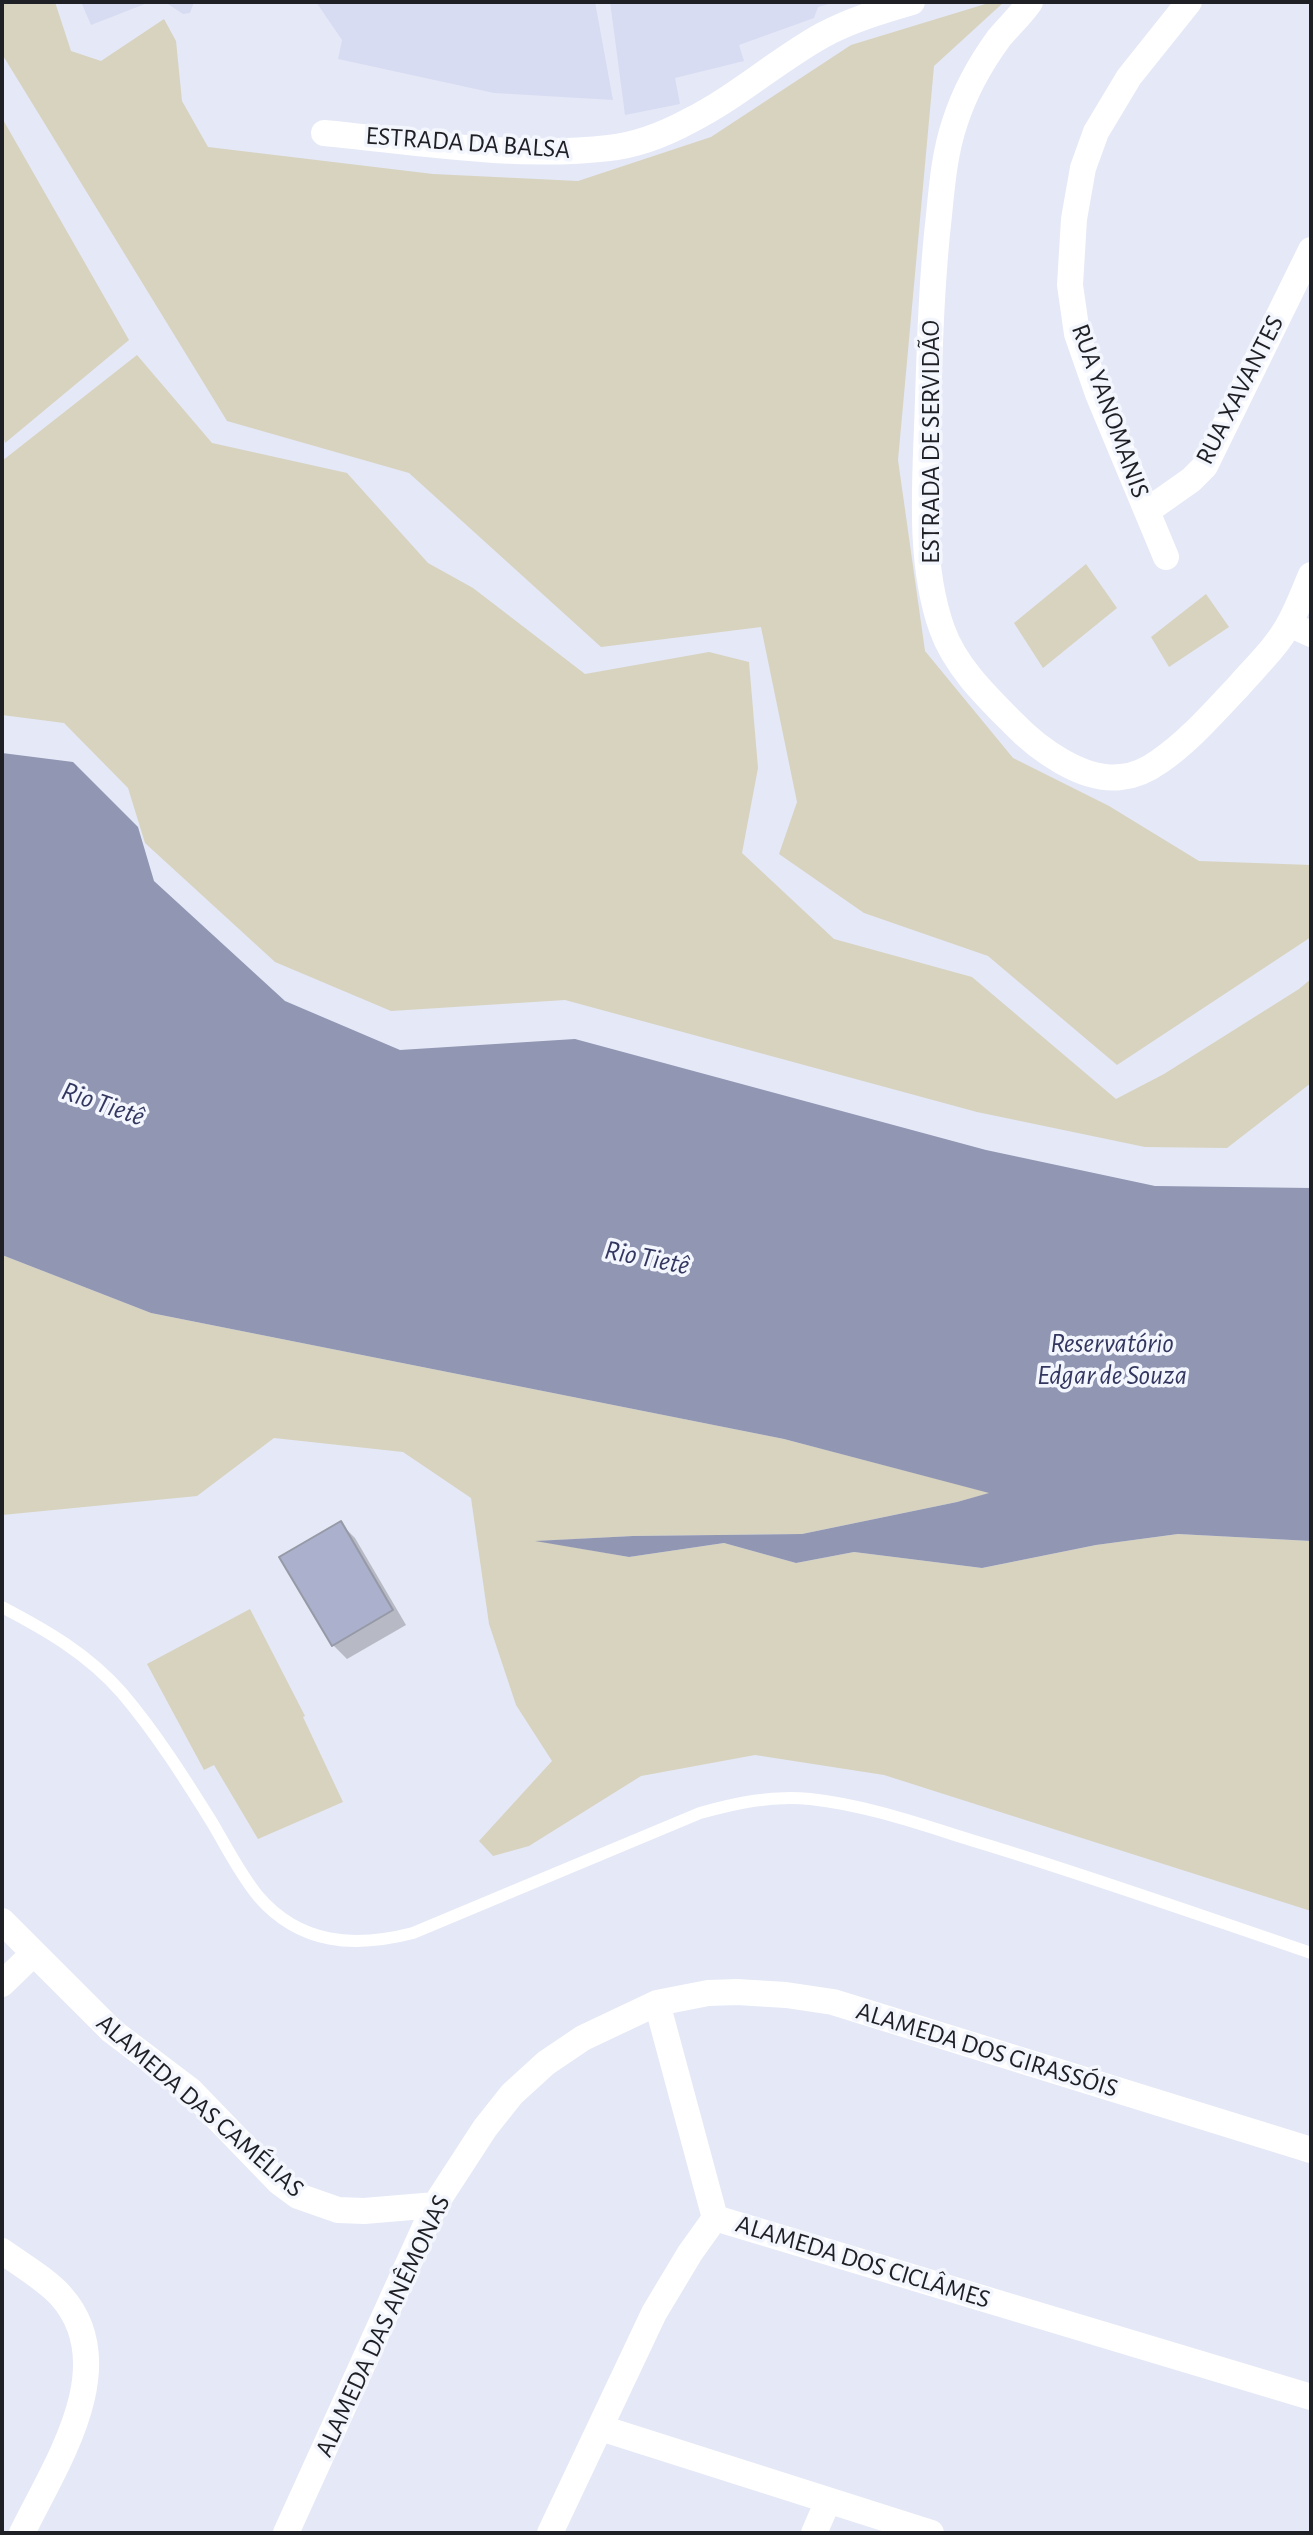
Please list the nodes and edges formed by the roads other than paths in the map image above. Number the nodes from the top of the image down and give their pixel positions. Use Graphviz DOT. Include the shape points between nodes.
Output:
graph roads {
  1 [pos="912,2"];
  2 [pos="1030,2"];
  3 [pos="1189,2"];
  4 [pos="324,133"];
  5 [pos="1311,250"];
  6 [pos="1147,511"];
  7 [pos="1166,557"];
  8 [pos="1311,575"];
  9 [pos="1300,629"];
  10 [pos="2,1607"];
  11 [pos="2,1921"];
  12 [pos="1311,1953"];
  13 [pos="33,1954"];
  14 [pos="2,1984"];
  15 [pos="657,2003"];
  16 [pos="1311,2150"];
  17 [pos="435,2206"];
  18 [pos="715,2218"];
  19 [pos="2,2251"];
  20 [pos="1311,2397"];
  21 [pos="601,2428"];
  22 [pos="828,2501"];
  23 [pos="22,2533"];
  24 [pos="286,2533"];
  25 [pos="551,2533"];
  26 [pos="814,2533"];
  27 [pos="931,2533"];
  1 -- 4 [label="street, ESTRADA DA BALSA" via="856,19 821,36 726,102 687,122 611,148 536,151"];
  2 -- 9 [label="street, ESTRADA DE SERVIDÃO" via="975,72 954,122 943,175 934,262 926,498 929,573 943,632 986,697 1022,733 1052,757 1088,772 1121,777 1157,763 1190,737 1271,651"];
  3 -- 6 [label="street, RUA YANOMANIS" via="1129,77 1096,132 1083,168 1074,219 1070,285 1077,334"];
  5 -- 6 [label="street, RUA XAVANTES" via="1205,466"];
  6 -- 7 [label="street, RUA YANOMANIS"];
  8 -- 9 [label="street, ESTRADA DE SERVIDÃO"];
  10 -- 12 [label="lane" via="86,1658 121,1693 258,1895 280,1917 332,1940 360,1943 413,1933 700,1813 737,1802 795,1798 873,1810"];
  11 -- 13 [label="street, ALAMEDA DAS CAMÉLIAS"];
  13 -- 14 [label="street"];
  13 -- 17 [label="street, ALAMEDA DAS CAMÉLIAS" via="113,2031 190,2090 271,2175 298,2196 338,2210"];
  15 -- 16 [label="street, ALAMEDA DOS GIRASSÓIS" via="737,1992 833,2002"];
  15 -- 17 [label="street, ALAMEDA DAS ANÊMONAS" via="583,2038 512,2094"];
  15 -- 18 [label="street"];
  17 -- 24 [label="street, ALAMEDA DAS ANÊMONAS"];
  18 -- 20 [label="street, ALAMEDA DOS CICLÂMES"];
  18 -- 21 [label="street, ALAMEDA DOS CICLÂMES" via="654,2313"];
  19 -- 23 [label="street" via="60,2295 76,2316 87,2363 75,2424"];
  21 -- 22 [label="street"];
  21 -- 25 [label="street, ALAMEDA DOS CICLÂMES"];
  22 -- 26 [label="street"];
  22 -- 27 [label="street"];
}
